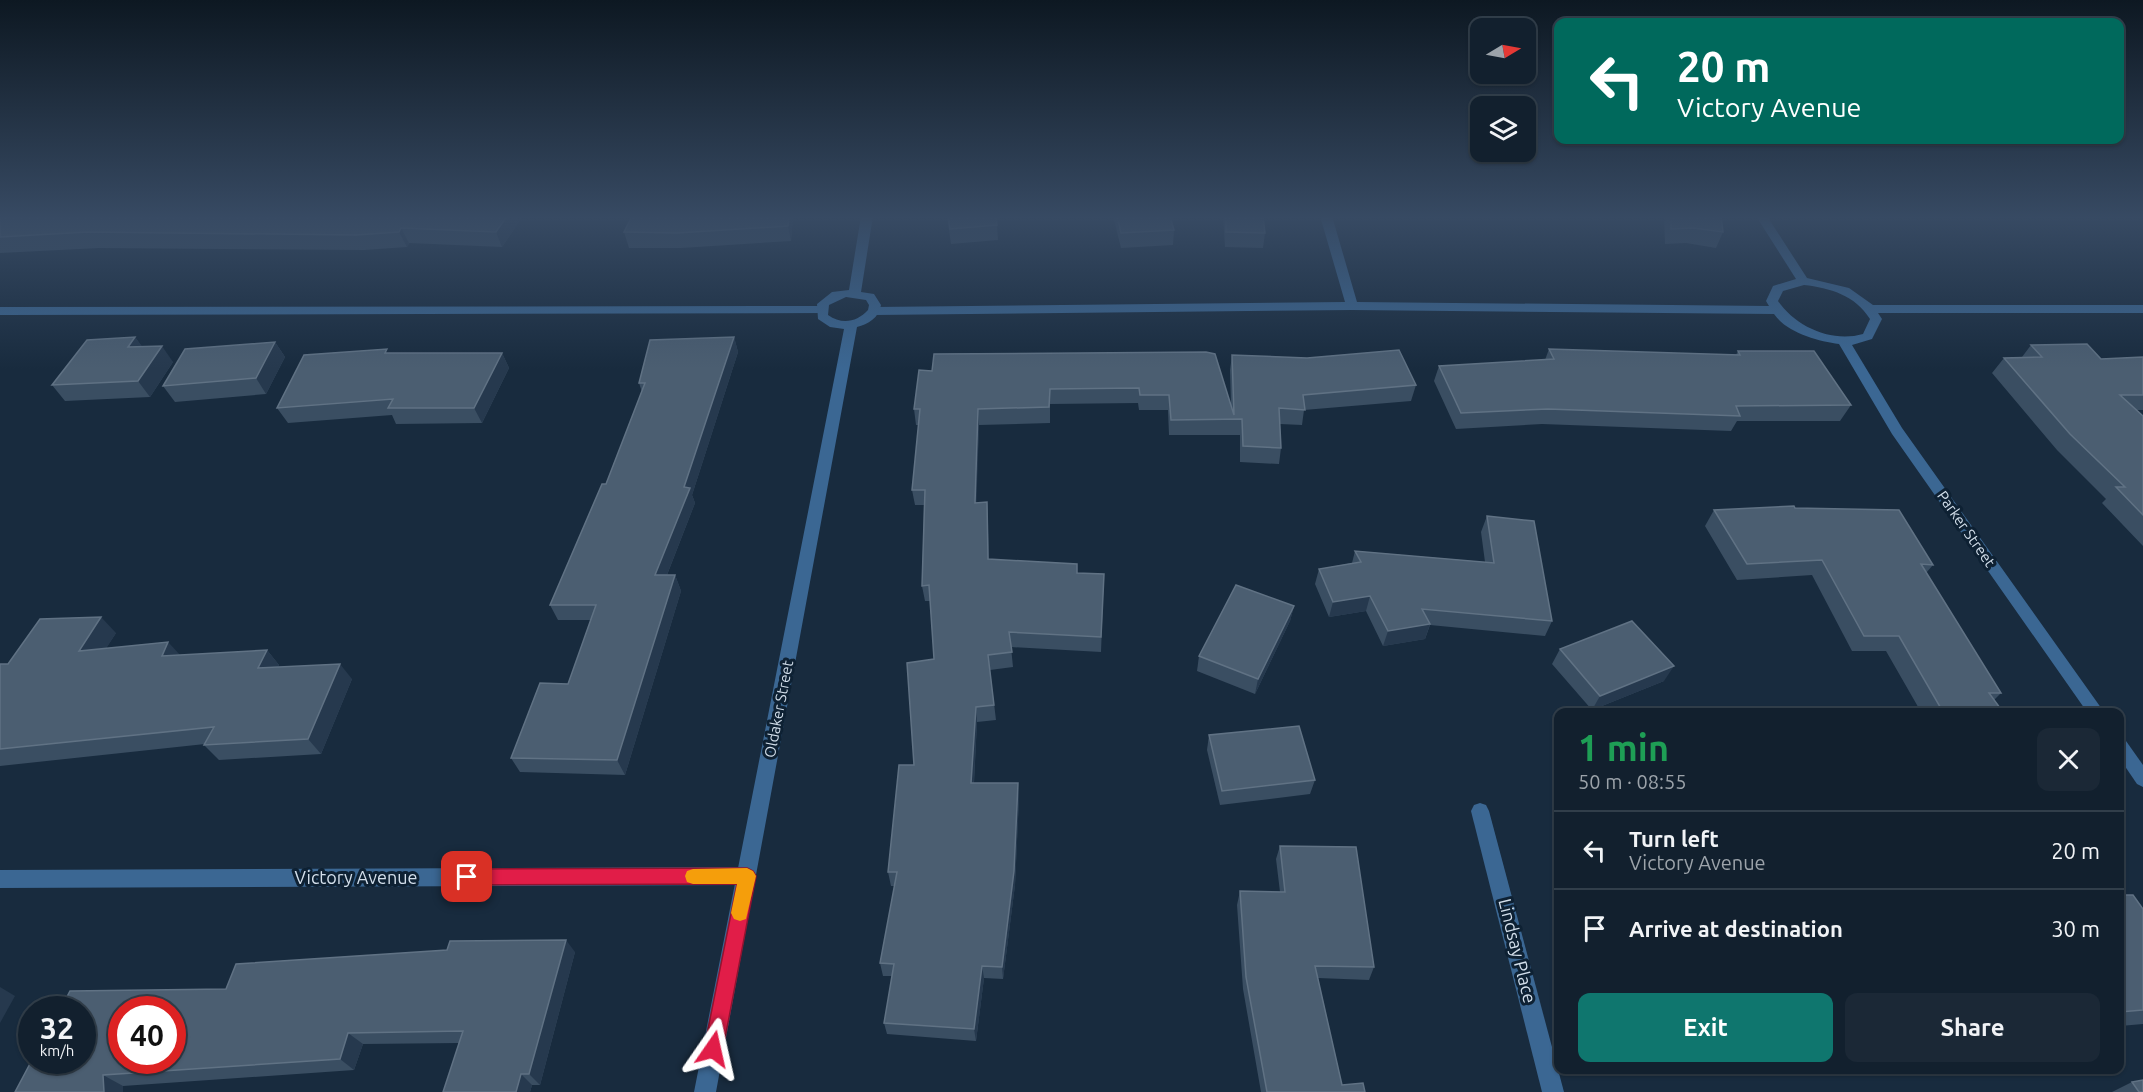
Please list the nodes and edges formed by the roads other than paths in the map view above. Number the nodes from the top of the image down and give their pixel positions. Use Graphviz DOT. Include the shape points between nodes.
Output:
graph roads {
  1 [pos="859,267"];
  2 [pos="1341,267"];
  3 [pos="1794,267"];
  4 [pos="1803,281"];
  5 [pos="855,292"];
  6 [pos="1352,306"];
  7 [pos="1871,309"];
  8 [pos="2143,309"];
  9 [pos="0,310"];
  10 [pos="821,310"];
  11 [pos="1775,310"];
  12 [pos="874,311"];
  13 [pos="851,325"];
  14 [pos="1842,340"];
  15 [pos="2093,708"];
  16 [pos="2124,752"];
  17 [pos="2143,779"];
  18 [pos="1480,811"];
  19 [pos="747,876"];
  20 [pos="0,879"];
  21 [pos="705,1092"];
  22 [pos="1554,1092"];
  1 -- 5 [label="street"];
  2 -- 6 [label="street"];
  3 -- 4 [label="street"];
  4 -- 7 [label="street" via="1842,290"];
  4 -- 11 [label="street" via="1779,287 1773,293"];
  5 -- 10 [label="street" via="829,299"];
  5 -- 12 [label="street" via="870,297"];
  6 -- 11 [label="street"];
  6 -- 12 [label="street"];
  7 -- 8 [label="street"];
  7 -- 14 [label="street" via="1876,319 1869,335"];
  9 -- 10 [label="street"];
  10 -- 13 [label="street" via="822,316 833,324"];
  11 -- 14 [label="street" via="1810,334"];
  12 -- 13 [label="street"];
  13 -- 19 [label="street, Oldaker Street"];
  14 -- 15 [label="street, Parker Street" via="1897,431"];
  16 -- 17 [label="street"];
  18 -- 22 [label="street, Lindsay Place"];
  19 -- 20 [label="street, Victory Avenue"];
  19 -- 21 [label="street, Oldaker Street"];
}
